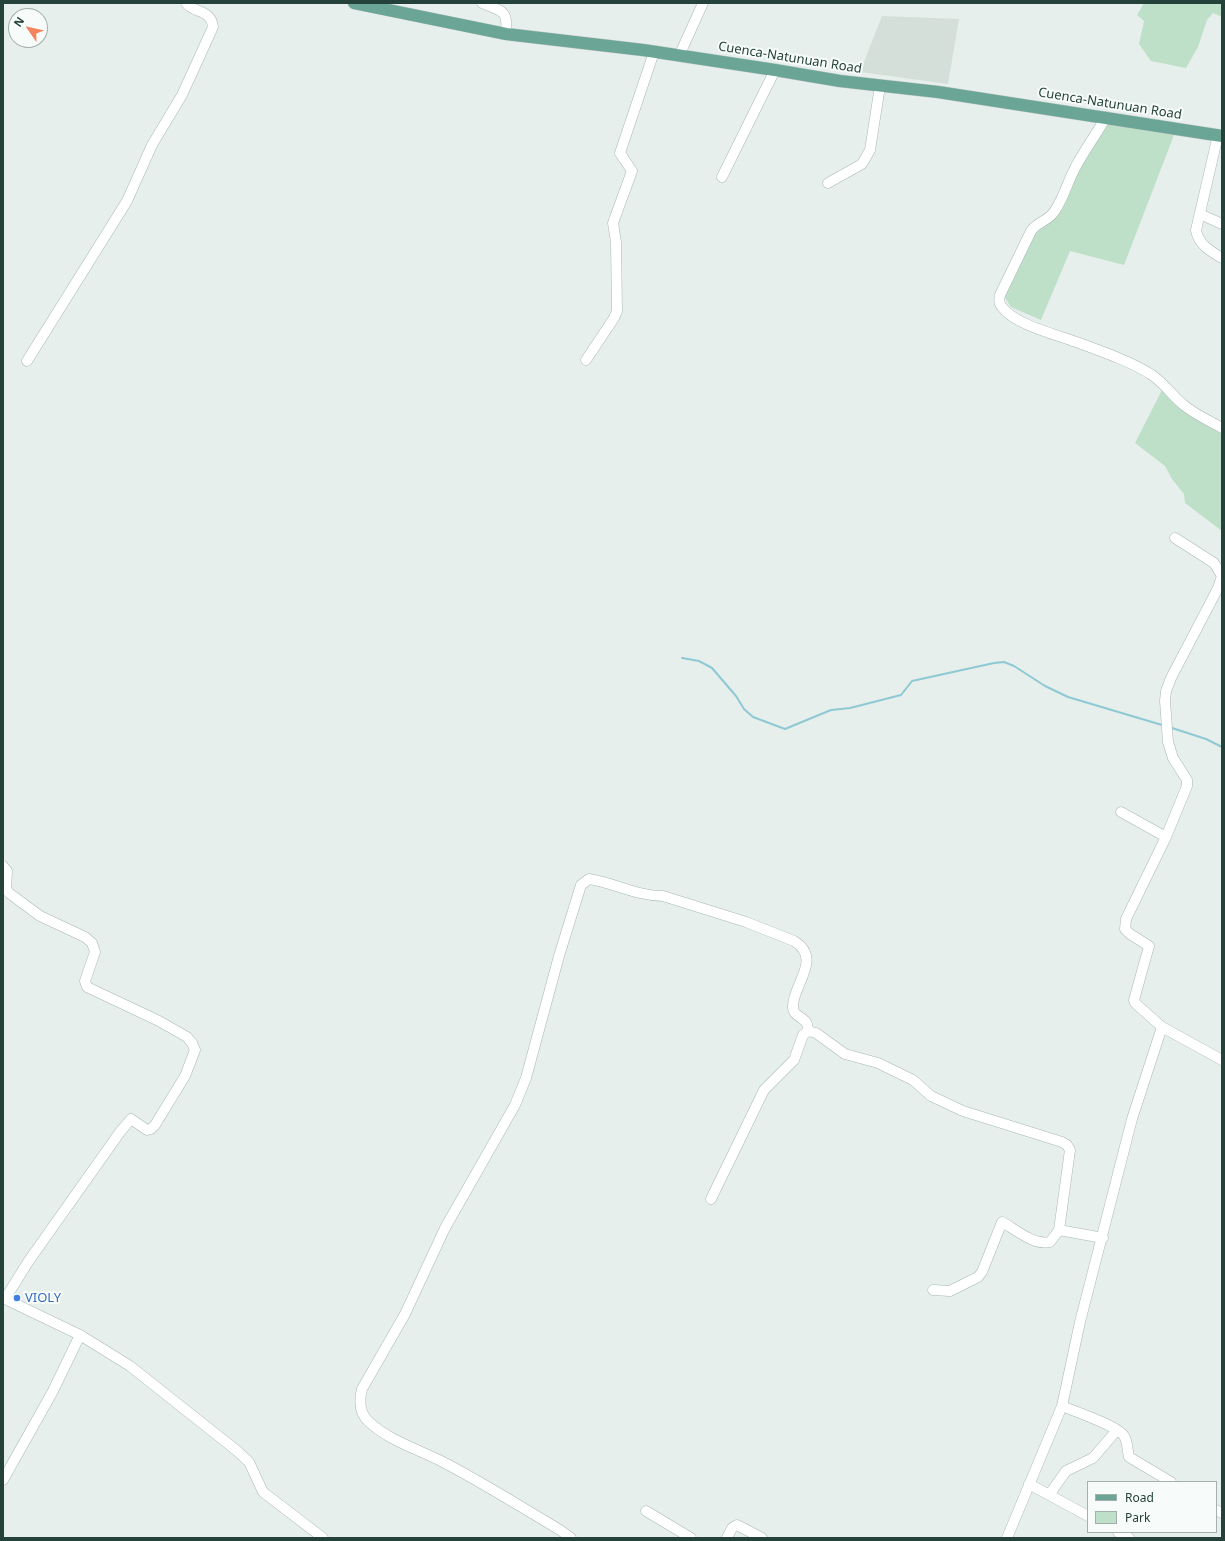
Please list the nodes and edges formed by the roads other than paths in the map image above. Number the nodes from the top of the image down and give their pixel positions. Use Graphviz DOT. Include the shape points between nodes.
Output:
graph roads {
  1 [pos="186,3"];
  2 [pos="354,3"];
  3 [pos="482,3"];
  4 [pos="703,3"];
  5 [pos="506,34"];
  6 [pos="654,52"];
  7 [pos="679,56"];
  8 [pos="775,70"];
  9 [pos="880,86"];
  10 [pos="1106,117"];
  11 [pos="1220,135"];
  12 [pos="722,177"];
  13 [pos="828,183"];
  14 [pos="1200,214"];
  15 [pos="1222,224"];
  16 [pos="1222,258"];
  17 [pos="586,360"];
  18 [pos="27,361"];
  19 [pos="1222,428"];
  20 [pos="1175,538"];
  21 [pos="1222,576"];
  22 [pos="1220,589"];
  23 [pos="1121,812"];
  24 [pos="1166,837"];
  25 [pos="3,866"];
  26 [pos="1162,1027"];
  27 [pos="808,1031"];
  28 [pos="1222,1060"];
  29 [pos="711,1199"];
  30 [pos="1059,1230"];
  31 [pos="1103,1238"];
  32 [pos="933,1290"];
  33 [pos="4,1298"];
  34 [pos="80,1335"];
  35 [pos="1062,1406"];
  36 [pos="1117,1430"];
  37 [pos="3,1480"];
  38 [pos="1168,1481"];
  39 [pos="1029,1484"];
  40 [pos="1049,1495"];
  41 [pos="646,1511"];
  42 [pos="1087,1515"];
  43 [pos="1120,1533"];
  44 [pos="323,1538"];
  45 [pos="571,1538"];
  46 [pos="691,1538"];
  47 [pos="727,1538"];
  48 [pos="762,1538"];
  49 [pos="1007,1538"];
  50 [pos="1129,1538"];
  1 -- 18 [label="street" via="209,16 213,27 182,95 152,145 127,201"];
  2 -- 5 [label="main road, Cuenca-Natunuan Road"];
  3 -- 5 [label="street" via="504,12 507,20"];
  4 -- 7 [label="street"];
  5 -- 6 [label="main road, Cuenca-Natunuan Road"];
  6 -- 7 [label="main road, Cuenca-Natunuan Road"];
  6 -- 17 [label="street" via="620,153 632,171 613,223 616,242 617,311"];
  7 -- 8 [label="main road, Cuenca-Natunuan Road"];
  8 -- 9 [label="main road, Cuenca-Natunuan Road" via="840,82"];
  8 -- 12 [label="street"];
  9 -- 10 [label="main road, Cuenca-Natunuan Road"];
  9 -- 13 [label="street" via="867,158 862,164"];
  10 -- 11 [label="main road, Cuenca-Natunuan Road"];
  10 -- 19 [label="street" via="1075,168 1054,212 1046,220 1035,225 1000,296 1001,307 1010,315 1037,329 1087,346 1150,374 1186,407"];
  11 -- 14 [label="street"];
  14 -- 15 [label="street"];
  14 -- 16 [label="street" via="1196,230 1199,241"];
  20 -- 21 [label="street" via="1214,563"];
  21 -- 22 [label="street"];
  22 -- 24 [label="street" via="1166,691 1168,742 1173,758 1187,780 1187,786"];
  23 -- 24 [label="street"];
  24 -- 26 [label="street" via="1126,919 1125,929 1149,946 1134,1002"];
  25 -- 33 [label="street" via="7,871 6,889 9,893 40,916 75,931 92,943 95,952 85,981 87,987 182,1034 192,1043 195,1050 185,1076 155,1125 147,1130 131,1119"];
  26 -- 28 [label="street"];
  26 -- 31 [label="street" via="1132,1119"];
  27 -- 29 [label="street" via="803,1035 794,1060 764,1090"];
  27 -- 30 [label="street" via="816,1033 845,1054 878,1063 913,1080 930,1096 963,1111 1067,1145 1070,1150"];
  27 -- 45 [label="street" via="806,1022 794,1012 792,1006 806,971 804,951 794,941 746,922 663,896 650,896 590,879 581,885 526,1078 515,1105 445,1228 405,1314 362,1389 360,1397 360,1408 368,1422 396,1441 441,1461"];
  30 -- 31 [label="street"];
  30 -- 32 [label="street" via="1050,1242 1041,1243 1002,1222 978,1277 950,1291"];
  31 -- 35 [label="street" via="1080,1322"];
  33 -- 34 [label="street"];
  34 -- 37 [label="street" via="53,1391"];
  34 -- 44 [label="street" via="130,1366 236,1450 249,1462 263,1492"];
  35 -- 36 [label="street"];
  35 -- 39 [label="street"];
  36 -- 38 [label="street" via="1125,1437 1129,1457"];
  36 -- 40 [label="street" via="1093,1458 1066,1471"];
  39 -- 40 [label="street"];
  39 -- 49 [label="street"];
  40 -- 42 [label="street"];
  41 -- 46 [label="street"];
  43 -- 50 [label="street"];
  47 -- 48 [label="street" via="732,1528 737,1525"];
}
